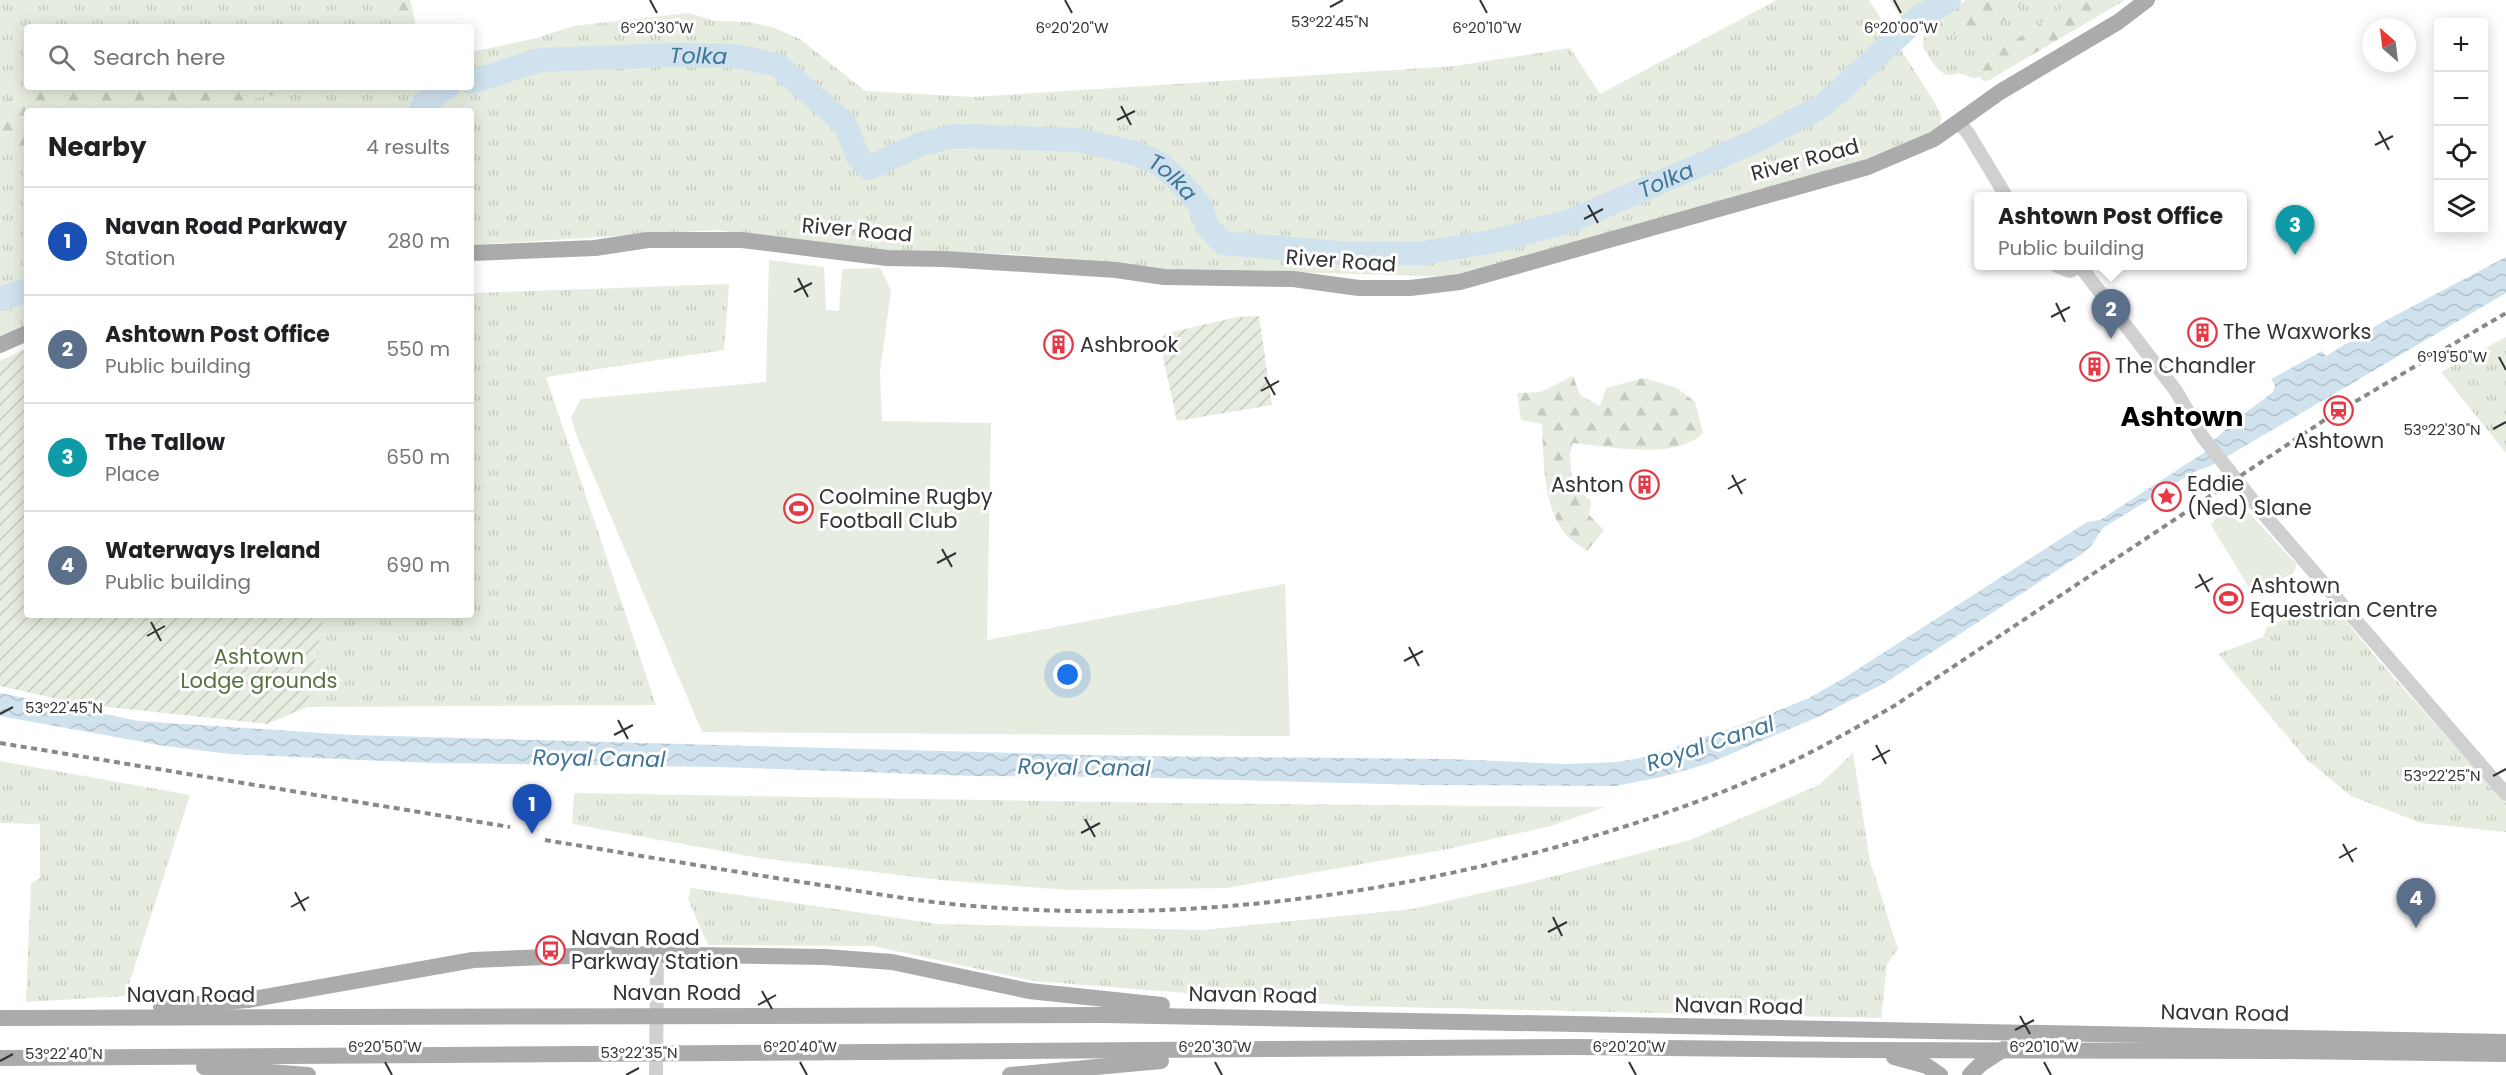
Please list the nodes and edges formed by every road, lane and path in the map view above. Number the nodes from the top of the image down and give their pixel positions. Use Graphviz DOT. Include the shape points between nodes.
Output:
graph roads {
  1 [pos="2147,0"];
  2 [pos="1959,123"];
  3 [pos="2004,192"];
  4 [pos="474,253"];
  5 [pos="2083,270"];
  6 [pos="24,334"];
  7 [pos="0,345"];
  8 [pos="2506,794"];
  9 [pos="657,954"];
  10 [pos="52,1017"];
  11 [pos="0,1018"];
  12 [pos="1380,1019"];
  13 [pos="2506,1042"];
  14 [pos="2004,1049"];
  15 [pos="1335,1050"];
  16 [pos="1853,1050"];
  17 [pos="2506,1054"];
  18 [pos="0,1058"];
  19 [pos="19,1058"];
  20 [pos="308,1075"];
  21 [pos="656,1075"];
  22 [pos="1010,1075"];
  23 [pos="1940,1075"];
  24 [pos="1970,1075"];
  1 -- 2 [label="main road, River Road" via="2118,22 2000,92"];
  2 -- 3 [label="street"];
  2 -- 4 [label="main road, River Road" via="1923,145 1869,167 1460,282 1410,288 1359,288 1293,279 1164,277 1116,270 887,258 742,240 648,240 595,248"];
  5 -- 8 [label="street" via="2261,511"];
  6 -- 7 [label="main road"];
  9 -- 10 [label="main road" via="474,960 248,1000"];
  9 -- 12 [label="main road" via="892,962 1029,991 1118,1002"];
  9 -- 21 [label="street"];
  10 -- 11 [label="main road, Navan Road"];
  10 -- 12 [label="main road, Navan Road" via="1104,1015"];
  12 -- 13 [label="main road, Navan Road"];
  14 -- 16 [label="main road, Navan Road"];
  14 -- 17 [label="main road, Navan Road"];
  14 -- 24 [label="main road"];
  15 -- 16 [label="main road, Navan Road"];
  15 -- 19 [label="main road, Navan Road"];
  15 -- 22 [label="main road"];
  16 -- 23 [label="main road" via="1905,1059"];
  18 -- 19 [label="main road, Navan Road"];
  19 -- 20 [label="main road"];
}
